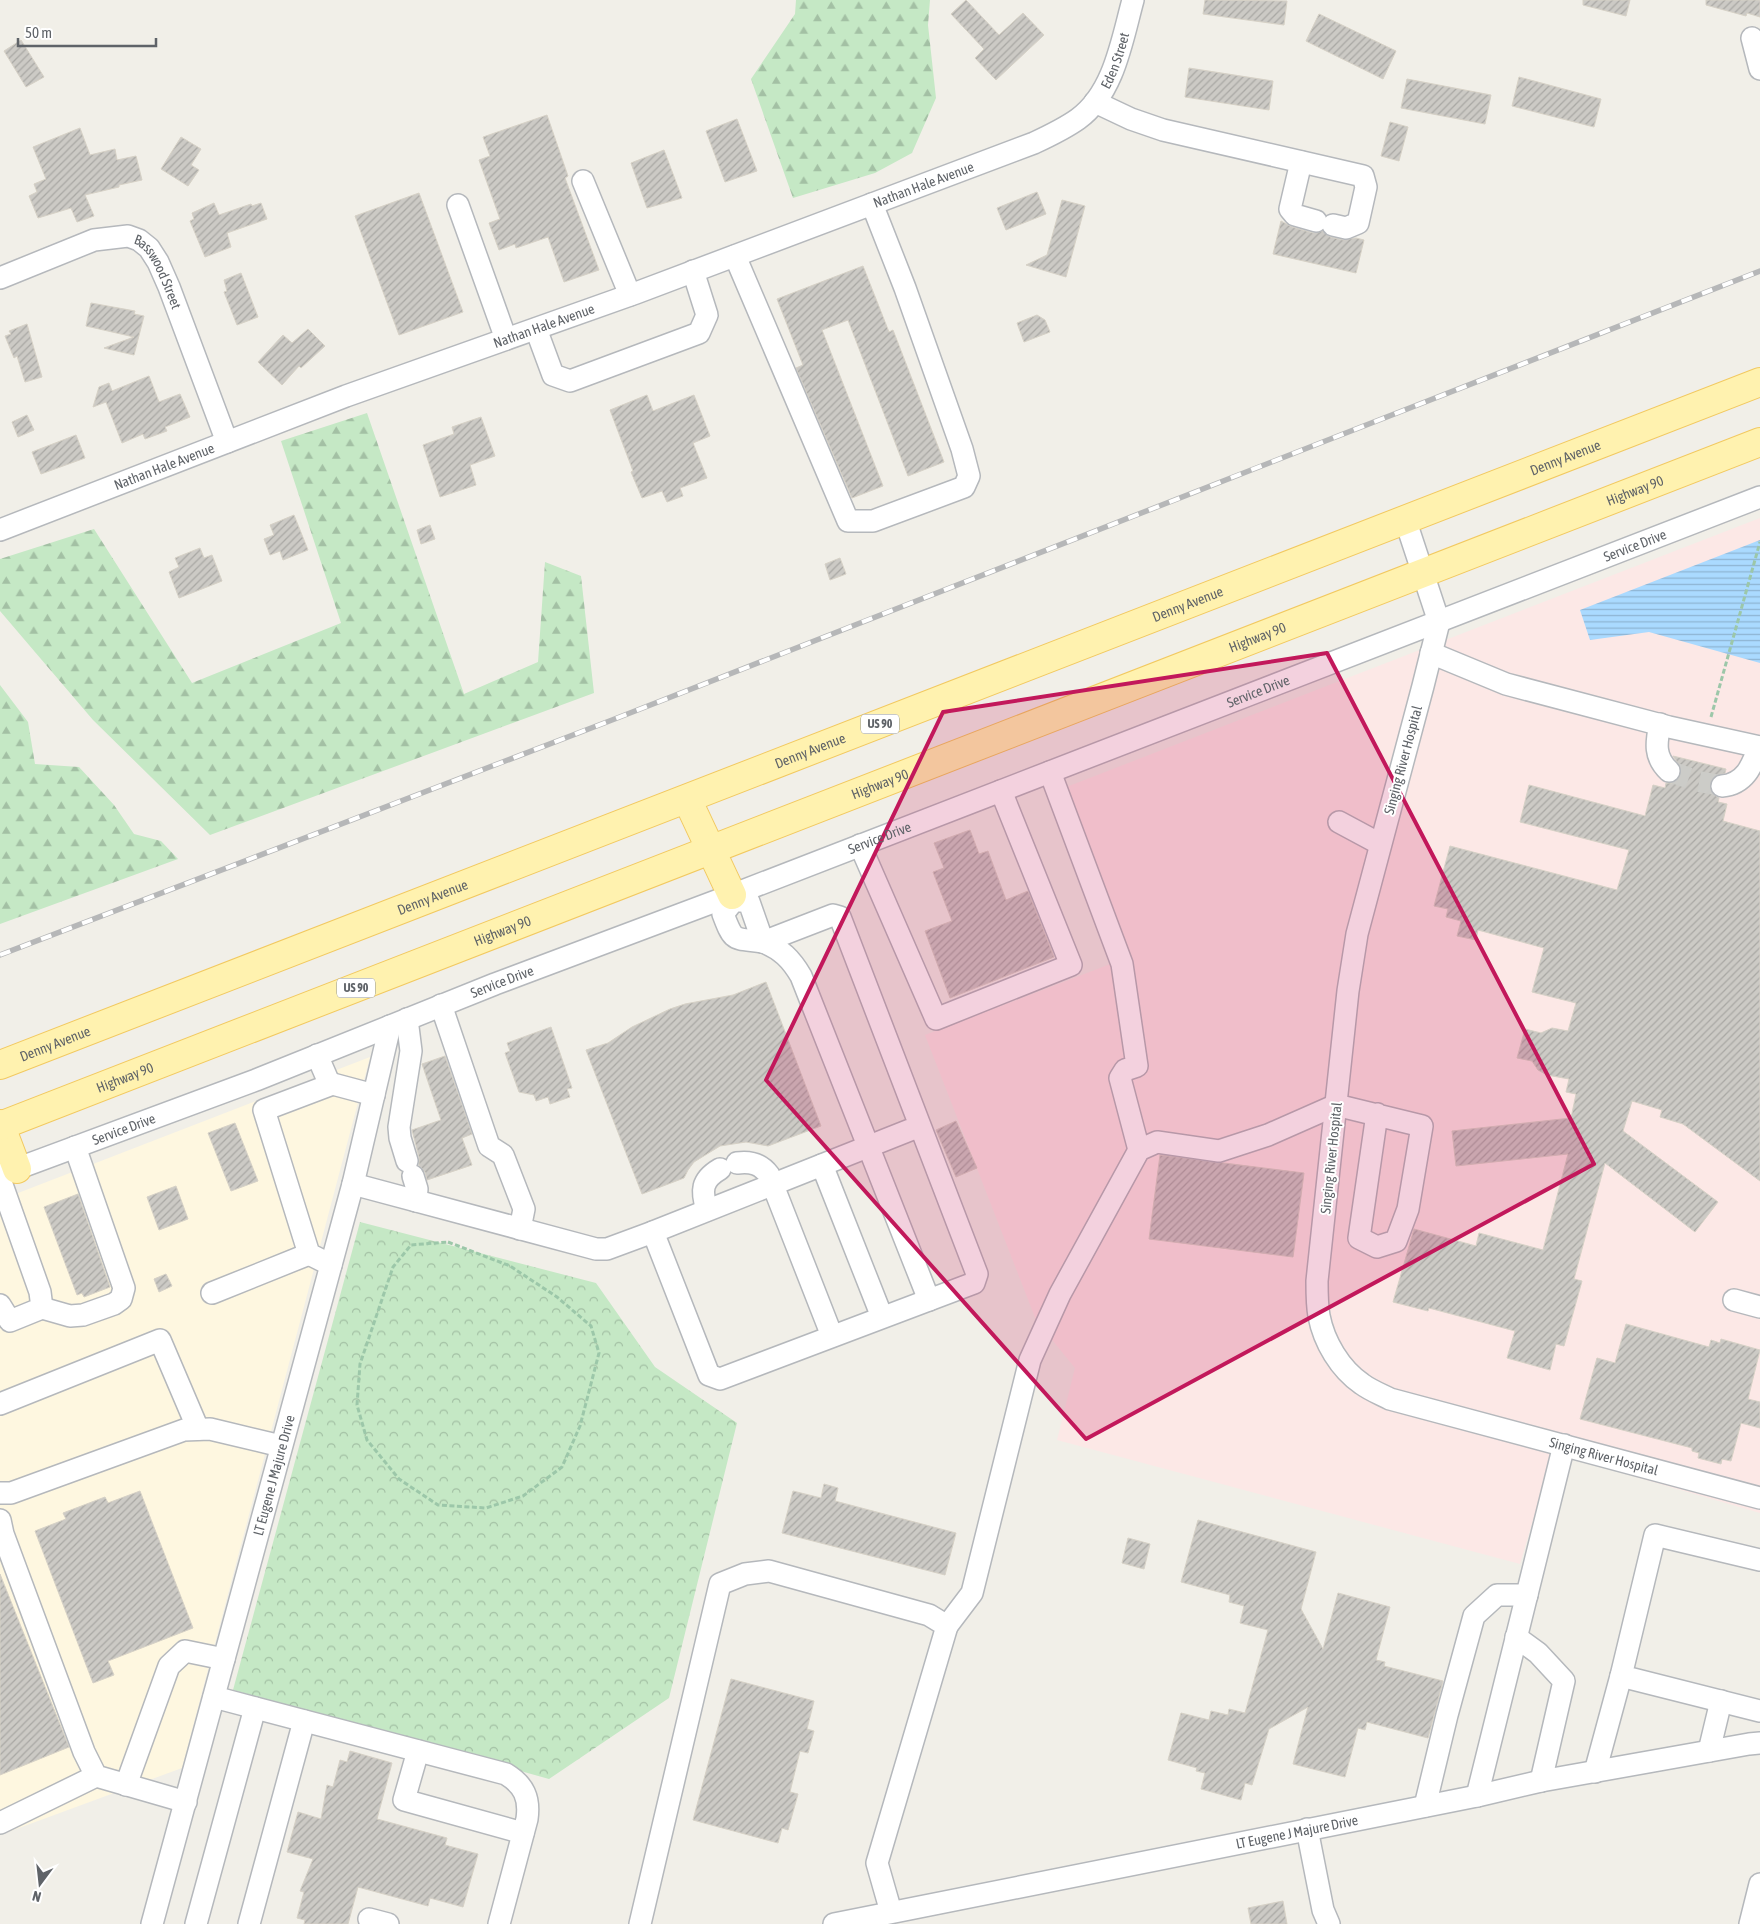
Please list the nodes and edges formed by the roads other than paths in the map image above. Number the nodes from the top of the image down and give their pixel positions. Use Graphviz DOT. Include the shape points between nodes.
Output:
graph roads {
  1 [pos="1133,0"];
  2 [pos="1752,38"];
  3 [pos="1760,69"];
  4 [pos="1090,108"];
  5 [pos="1301,162"];
  6 [pos="583,181"];
  7 [pos="458,204"];
  8 [pos="872,204"];
  9 [pos="735,256"];
  10 [pos="693,272"];
  11 [pos="0,278"];
  12 [pos="630,295"];
  13 [pos="536,329"];
  14 [pos="506,339"];
  15 [pos="1760,382"];
  16 [pos="227,442"];
  17 [pos="1760,442"];
  18 [pos="1760,497"];
  19 [pos="1405,519"];
  20 [pos="0,530"];
  21 [pos="1423,573"];
  22 [pos="1439,622"];
  23 [pos="1431,653"];
  24 [pos="1660,724"];
  25 [pos="1759,747"];
  26 [pos="1669,771"];
  27 [pos="1050,772"];
  28 [pos="1722,786"];
  29 [pos="1001,791"];
  30 [pos="687,799"];
  31 [pos="1339,822"];
  32 [pos="1380,844"];
  33 [pos="860,845"];
  34 [pos="711,850"];
  35 [pos="733,897"];
  36 [pos="763,942"];
  37 [pos="441,1006"];
  38 [pos="398,1022"];
  39 [pos="317,1055"];
  40 [pos="0,1065"];
  41 [pos="329,1083"];
  42 [pos="374,1095"];
  43 [pos="1336,1104"];
  44 [pos="1377,1114"];
  45 [pos="0,1125"];
  46 [pos="920,1126"];
  47 [pos="75,1147"];
  48 [pos="868,1147"];
  49 [pos="1140,1150"];
  50 [pos="822,1165"];
  51 [pos="6,1174"];
  52 [pos="353,1184"];
  53 [pos="773,1184"];
  54 [pos="416,1201"];
  55 [pos="707,1210"];
  56 [pos="520,1229"];
  57 [pos="653,1232"];
  58 [pos="309,1254"];
  59 [pos="331,1265"];
  60 [pos="212,1293"];
  61 [pos="929,1300"];
  62 [pos="1734,1300"];
  63 [pos="1760,1307"];
  64 [pos="42,1308"];
  65 [pos="3,1317"];
  66 [pos="882,1317"];
  67 [pos="832,1336"];
  68 [pos="0,1404"];
  69 [pos="198,1429"];
  70 [pos="1564,1445"];
  71 [pos="281,1446"];
  72 [pos="0,1493"];
  73 [pos="1760,1498"];
  74 [pos="0,1520"];
  75 [pos="1760,1560"];
  76 [pos="1527,1595"];
  77 [pos="947,1626"];
  78 [pos="1516,1637"];
  79 [pos="224,1659"];
  80 [pos="1621,1676"];
  81 [pos="214,1697"];
  82 [pos="1721,1701"];
  83 [pos="255,1708"];
  84 [pos="1760,1711"];
  85 [pos="304,1721"];
  86 [pos="1760,1743"];
  87 [pos="418,1751"];
  88 [pos="1709,1751"];
  89 [pos="1595,1772"];
  90 [pos="96,1776"];
  91 [pos="1541,1781"];
  92 [pos="126,1785"];
  93 [pos="1477,1796"];
  94 [pos="186,1802"];
  95 [pos="1426,1806"];
  96 [pos="0,1823"];
  97 [pos="1306,1829"];
  98 [pos="523,1833"];
  99 [pos="1759,1893"];
  100 [pos="891,1912"];
  101 [pos="156,1923"];
  102 [pos="196,1924"];
  103 [pos="249,1924"];
  104 [pos="499,1924"];
  105 [pos="640,1924"];
  106 [pos="834,1924"];
  107 [pos="1329,1924"];
  108 [pos="1750,1924"];
  1 -- 4 [label="street, Eden Street" via="1119,54 1106,86"];
  2 -- 3 [label="street"];
  4 -- 5 [label="street" via="1163,130"];
  4 -- 8 [label="street, Nathan Hale Avenue" via="1061,130 1034,143"];
  5 -- 5 [label="street" via="1363,176 1366,187 1358,223 1346,228 1295,215 1290,209"];
  6 -- 12 [label="street"];
  7 -- 14 [label="street"];
  8 -- 9 [label="street, Nathan Hale Avenue"];
  8 -- 9 [label="street" via="962,449 969,476 964,487 872,521 848,521"];
  9 -- 10 [label="street, Nathan Hale Avenue"];
  10 -- 12 [label="street, Nathan Hale Avenue"];
  10 -- 13 [label="street" via="707,315 699,333 570,381 553,374"];
  11 -- 16 [label="street, Basswood Street" via="94,240 128,236 138,240 149,248 158,262"];
  12 -- 13 [label="street, Nathan Hale Avenue"];
  13 -- 14 [label="street, Nathan Hale Avenue"];
  14 -- 16 [label="street, Nathan Hale Avenue"];
  15 -- 19 [label="main road, Denny Avenue / US 90"];
  16 -- 20 [label="street, Nathan Hale Avenue"];
  17 -- 21 [label="main road, Highway 90 / US 90"];
  18 -- 22 [label="street, Service Drive"];
  19 -- 21 [label="street"];
  19 -- 30 [label="main road, Denny Avenue / US 90"];
  21 -- 22 [label="street"];
  21 -- 34 [label="main road, Highway 90 / US 90"];
  22 -- 23 [label="street, Singing River Hospital"];
  22 -- 27 [label="street, Service Drive"];
  23 -- 24 [label="street" via="1506,684"];
  23 -- 32 [label="street, Singing River Hospital"];
  24 -- 25 [label="street"];
  24 -- 26 [label="street" via="1657,755"];
  25 -- 28 [label="street" via="1746,775"];
  27 -- 29 [label="street, Service Drive"];
  27 -- 49 [label="street" via="1122,964 1137,1066 1125,1070 1120,1078"];
  29 -- 33 [label="street, Service Drive"];
  29 -- 33 [label="street" via="1071,965 936,1019"];
  30 -- 34 [label="main road"];
  30 -- 40 [label="main road, Denny Avenue / US 90"];
  31 -- 32 [label="street"];
  32 -- 43 [label="street, Singing River Hospital" via="1357,934"];
  33 -- 35 [label="street, Service Drive"];
  34 -- 35 [label="main road"];
  34 -- 45 [label="main road, Highway 90 / US 90"];
  35 -- 36 [label="street" via="749,902"];
  35 -- 36 [label="street" via="723,914 731,933 736,938"];
  35 -- 37 [label="street, Service Drive"];
  36 -- 46 [label="street" via="832,916 840,917"];
  36 -- 48 [label="street" via="784,953 801,976"];
  37 -- 38 [label="street, Service Drive"];
  37 -- 56 [label="street" via="488,1146 503,1155 524,1210"];
  38 -- 39 [label="street, Service Drive"];
  38 -- 42 [label="street, LT Eugene J Majure Drive"];
  38 -- 54 [label="street" via="412,1051 399,1127 417,1189"];
  39 -- 41 [label="street"];
  39 -- 47 [label="street, Service Drive"];
  41 -- 42 [label="street"];
  41 -- 58 [label="street" via="264,1110"];
  42 -- 52 [label="street, LT Eugene J Majure Drive"];
  43 -- 44 [label="street"];
  43 -- 49 [label="street" via="1268,1135 1219,1151 1157,1142"];
  43 -- 70 [label="street, Singing River Hospital" via="1317,1281 1319,1316 1334,1354 1362,1385 1390,1399"];
  44 -- 44 [label="street" via="1422,1126 1408,1209 1396,1241 1377,1247 1359,1238"];
  45 -- 51 [label="main road"];
  46 -- 48 [label="street"];
  46 -- 61 [label="street" via="977,1274 974,1282"];
  47 -- 51 [label="street, Service Drive"];
  47 -- 64 [label="street" via="124,1288 121,1299 114,1304 83,1315 70,1316"];
  48 -- 50 [label="street"];
  48 -- 61 [label="street"];
  49 -- 77 [label="street" via="1060,1294 1030,1360 972,1593"];
  50 -- 53 [label="street"];
  50 -- 66 [label="street"];
  51 -- 64 [label="street"];
  52 -- 54 [label="street"];
  52 -- 59 [label="street, LT Eugene J Majure Drive"];
  53 -- 55 [label="street"];
  53 -- 55 [label="street" via="759,1165 745,1162 729,1166 707,1180 702,1196"];
  53 -- 67 [label="street"];
  54 -- 56 [label="street"];
  55 -- 57 [label="street"];
  56 -- 57 [label="street" via="602,1250"];
  57 -- 67 [label="street" via="709,1375 720,1379"];
  58 -- 59 [label="street"];
  58 -- 60 [label="street"];
  59 -- 71 [label="street, LT Eugene J Majure Drive"];
  61 -- 66 [label="street"];
  62 -- 63 [label="street"];
  64 -- 65 [label="street"];
  66 -- 67 [label="street"];
  68 -- 69 [label="street" via="160,1340"];
  69 -- 71 [label="street"];
  69 -- 72 [label="street" via="184,1430 11,1493"];
  70 -- 73 [label="street, Singing River Hospital"];
  70 -- 76 [label="street"];
  71 -- 79 [label="street, LT Eugene J Majure Drive"];
  74 -- 90 [label="street" via="84,1752"];
  75 -- 80 [label="street" via="1655,1535"];
  76 -- 78 [label="street"];
  76 -- 95 [label="street" via="1497,1595 1474,1616"];
  77 -- 100 [label="street" via="877,1863"];
  77 -- 105 [label="street" via="928,1615 769,1571 744,1574 720,1584"];
  78 -- 91 [label="street" via="1538,1653 1564,1681"];
  78 -- 93 [label="street"];
  79 -- 81 [label="street, LT Eugene J Majure Drive"];
  79 -- 92 [label="street" via="185,1651 169,1666"];
  80 -- 82 [label="street"];
  80 -- 89 [label="street"];
  81 -- 83 [label="street"];
  81 -- 94 [label="street, LT Eugene J Majure Drive"];
  82 -- 84 [label="street"];
  82 -- 88 [label="street"];
  83 -- 85 [label="street"];
  83 -- 102 [label="street"];
  85 -- 87 [label="street"];
  85 -- 103 [label="street"];
  86 -- 88 [label="street, LT Eugene J Majure Drive"];
  87 -- 98 [label="street" via="506,1774 517,1780 526,1794 529,1807"];
  87 -- 98 [label="street" via="404,1800"];
  88 -- 89 [label="street, LT Eugene J Majure Drive"];
  89 -- 91 [label="street, LT Eugene J Majure Drive"];
  90 -- 92 [label="street"];
  90 -- 96 [label="street"];
  91 -- 93 [label="street, LT Eugene J Majure Drive"];
  92 -- 94 [label="street"];
  93 -- 95 [label="street, LT Eugene J Majure Drive"];
  94 -- 101 [label="street, LT Eugene J Majure Drive"];
  95 -- 97 [label="street, LT Eugene J Majure Drive"];
  97 -- 100 [label="street, LT Eugene J Majure Drive"];
  97 -- 107 [label="street" via="1323,1910"];
  98 -- 104 [label="street"];
  99 -- 108 [label="street"];
  100 -- 106 [label="street, LT Eugene J Majure Drive"];
}
